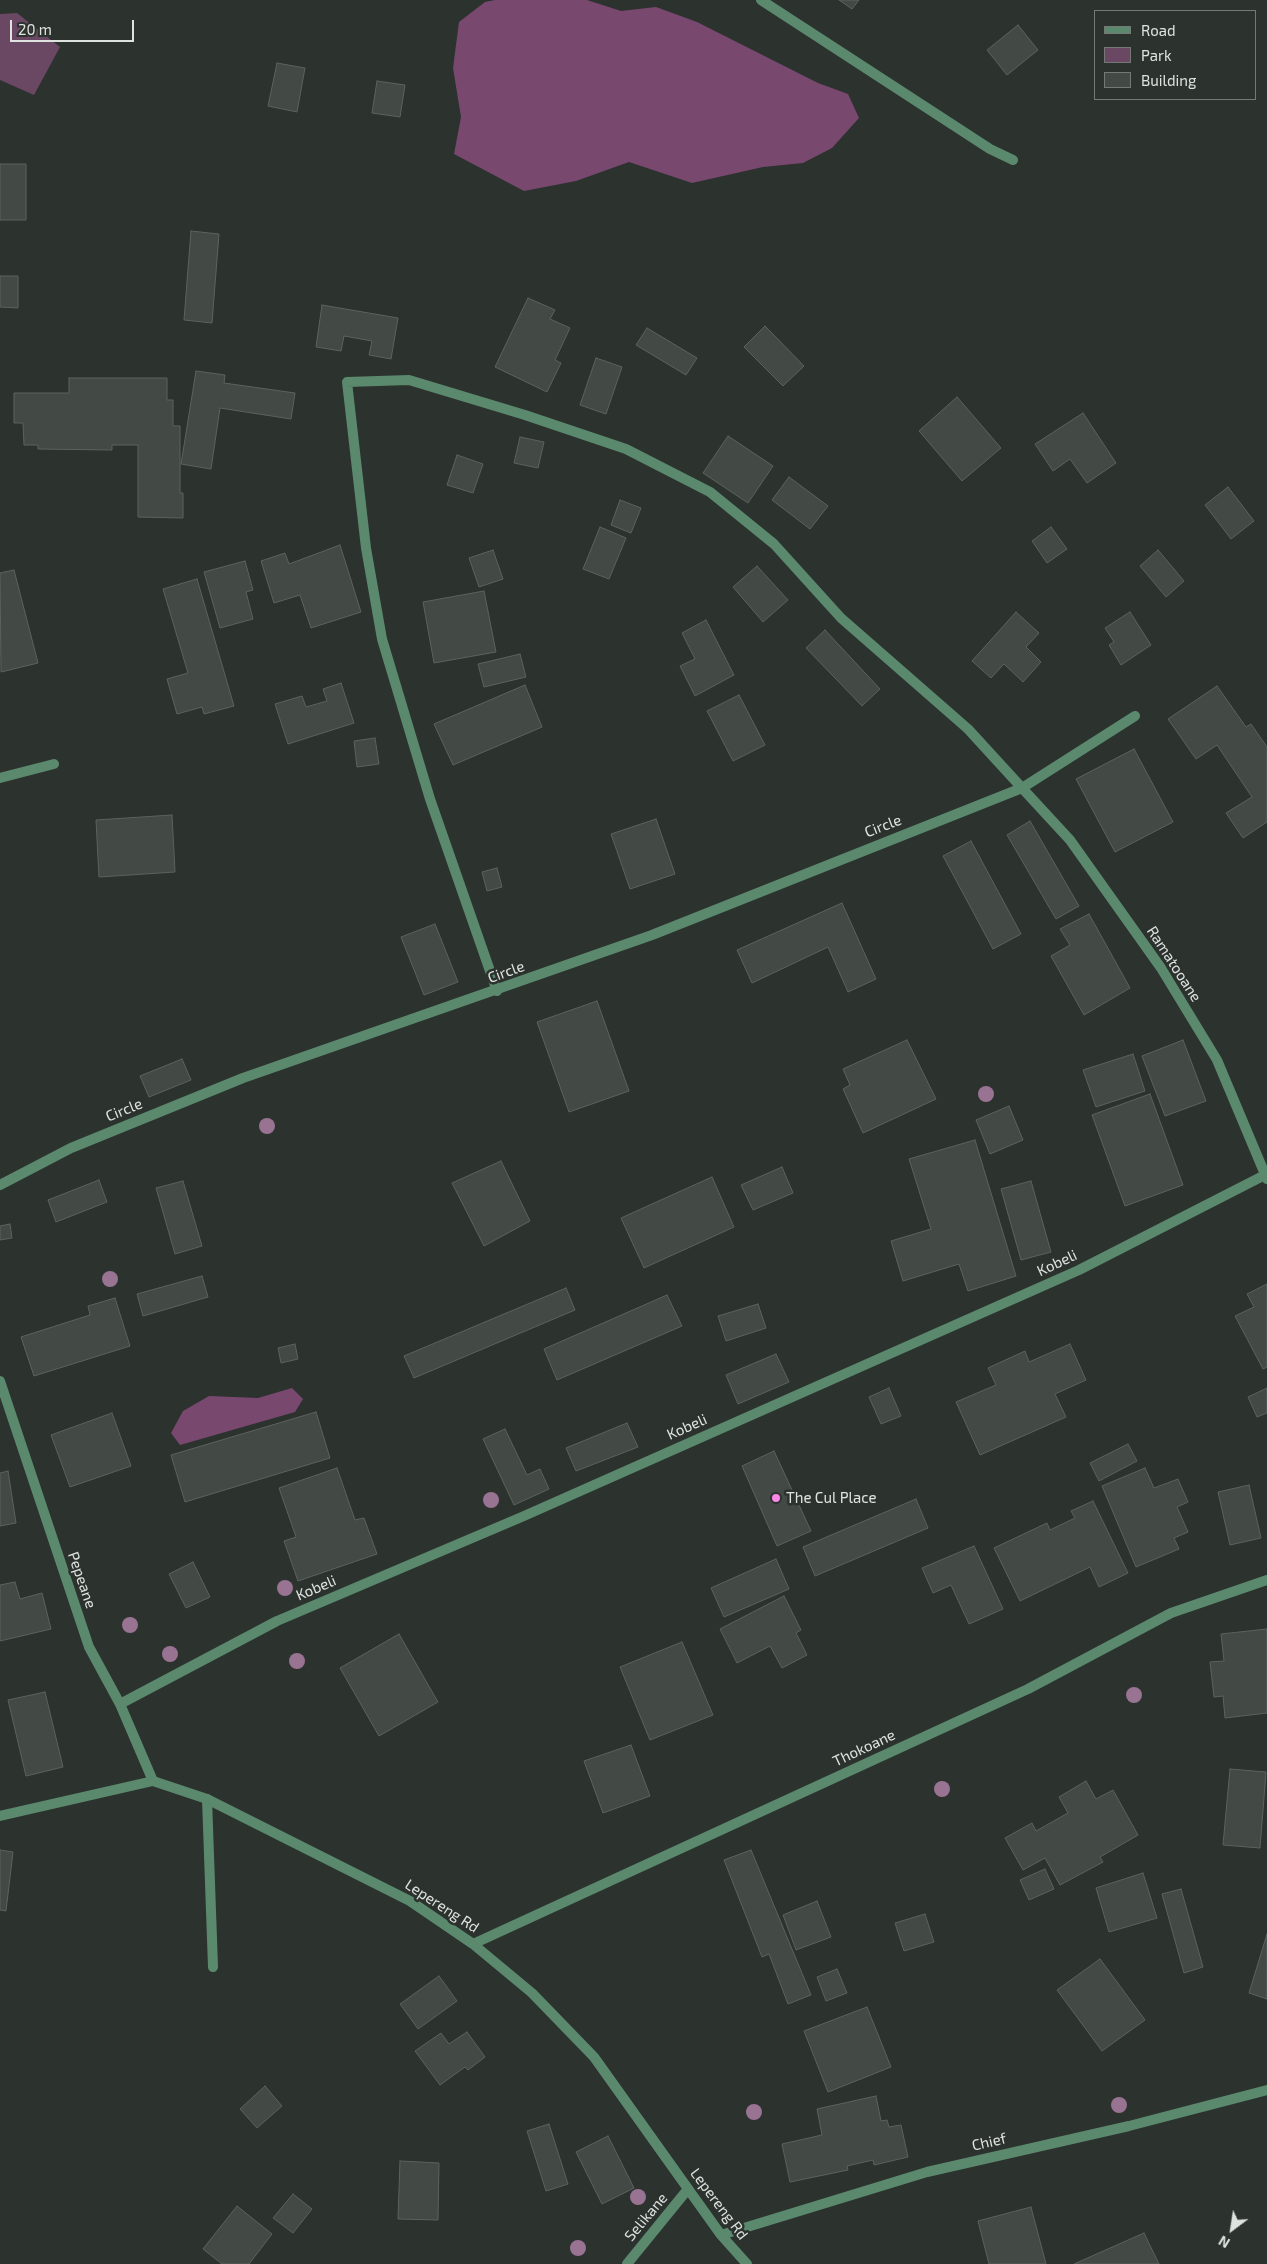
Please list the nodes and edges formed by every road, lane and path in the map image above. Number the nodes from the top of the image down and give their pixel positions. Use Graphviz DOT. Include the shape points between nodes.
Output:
graph roads {
  1 [pos="761,0"];
  2 [pos="1013,160"];
  3 [pos="1135,716"];
  4 [pos="54,764"];
  5 [pos="0,778"];
  6 [pos="1022,788"];
  7 [pos="497,991"];
  8 [pos="1266,1177"];
  9 [pos="0,1185"];
  10 [pos="0,1381"];
  11 [pos="1267,1580"];
  12 [pos="120,1704"];
  13 [pos="153,1781"];
  14 [pos="208,1799"];
  15 [pos="0,1816"];
  16 [pos="473,1944"];
  17 [pos="213,1967"];
  18 [pos="1267,2090"];
  19 [pos="688,2189"];
  20 [pos="721,2235"];
  21 [pos="627,2264"];
  22 [pos="747,2264"];
  1 -- 2 [label="street" via="990,149"];
  3 -- 6 [label="street, Circle"];
  4 -- 5 [label="street"];
  6 -- 7 [label="street, Circle" via="652,935"];
  6 -- 7 [label="street, Ramatooane" via="968,729 841,618 774,544 710,492 626,449 409,380 347,382 366,548 382,639 430,799"];
  6 -- 8 [label="street, Ramatooane" via="1070,840 1161,968 1217,1060"];
  7 -- 9 [label="street, Circle" via="243,1078 71,1148"];
  8 -- 12 [label="street, Kobeli" via="1079,1270 524,1516 277,1621"];
  10 -- 12 [label="street, Pepeane" via="89,1647"];
  11 -- 16 [label="street, Thokoane" via="1171,1613 1028,1689"];
  12 -- 13 [label="street, Pepeane"];
  13 -- 14 [label="street, Lepereng Rd"];
  13 -- 15 [label="street"];
  14 -- 16 [label="street, Lepereng Rd" via="410,1901"];
  14 -- 17 [label="street"];
  16 -- 19 [label="street, Lepereng Rd" via="532,1993 594,2058"];
  18 -- 20 [label="street, Chief" via="1129,2126 927,2172"];
  19 -- 20 [label="street, Lepereng Rd"];
  19 -- 21 [label="street, Selikane"];
  20 -- 22 [label="street, Lepereng Rd"];
}
